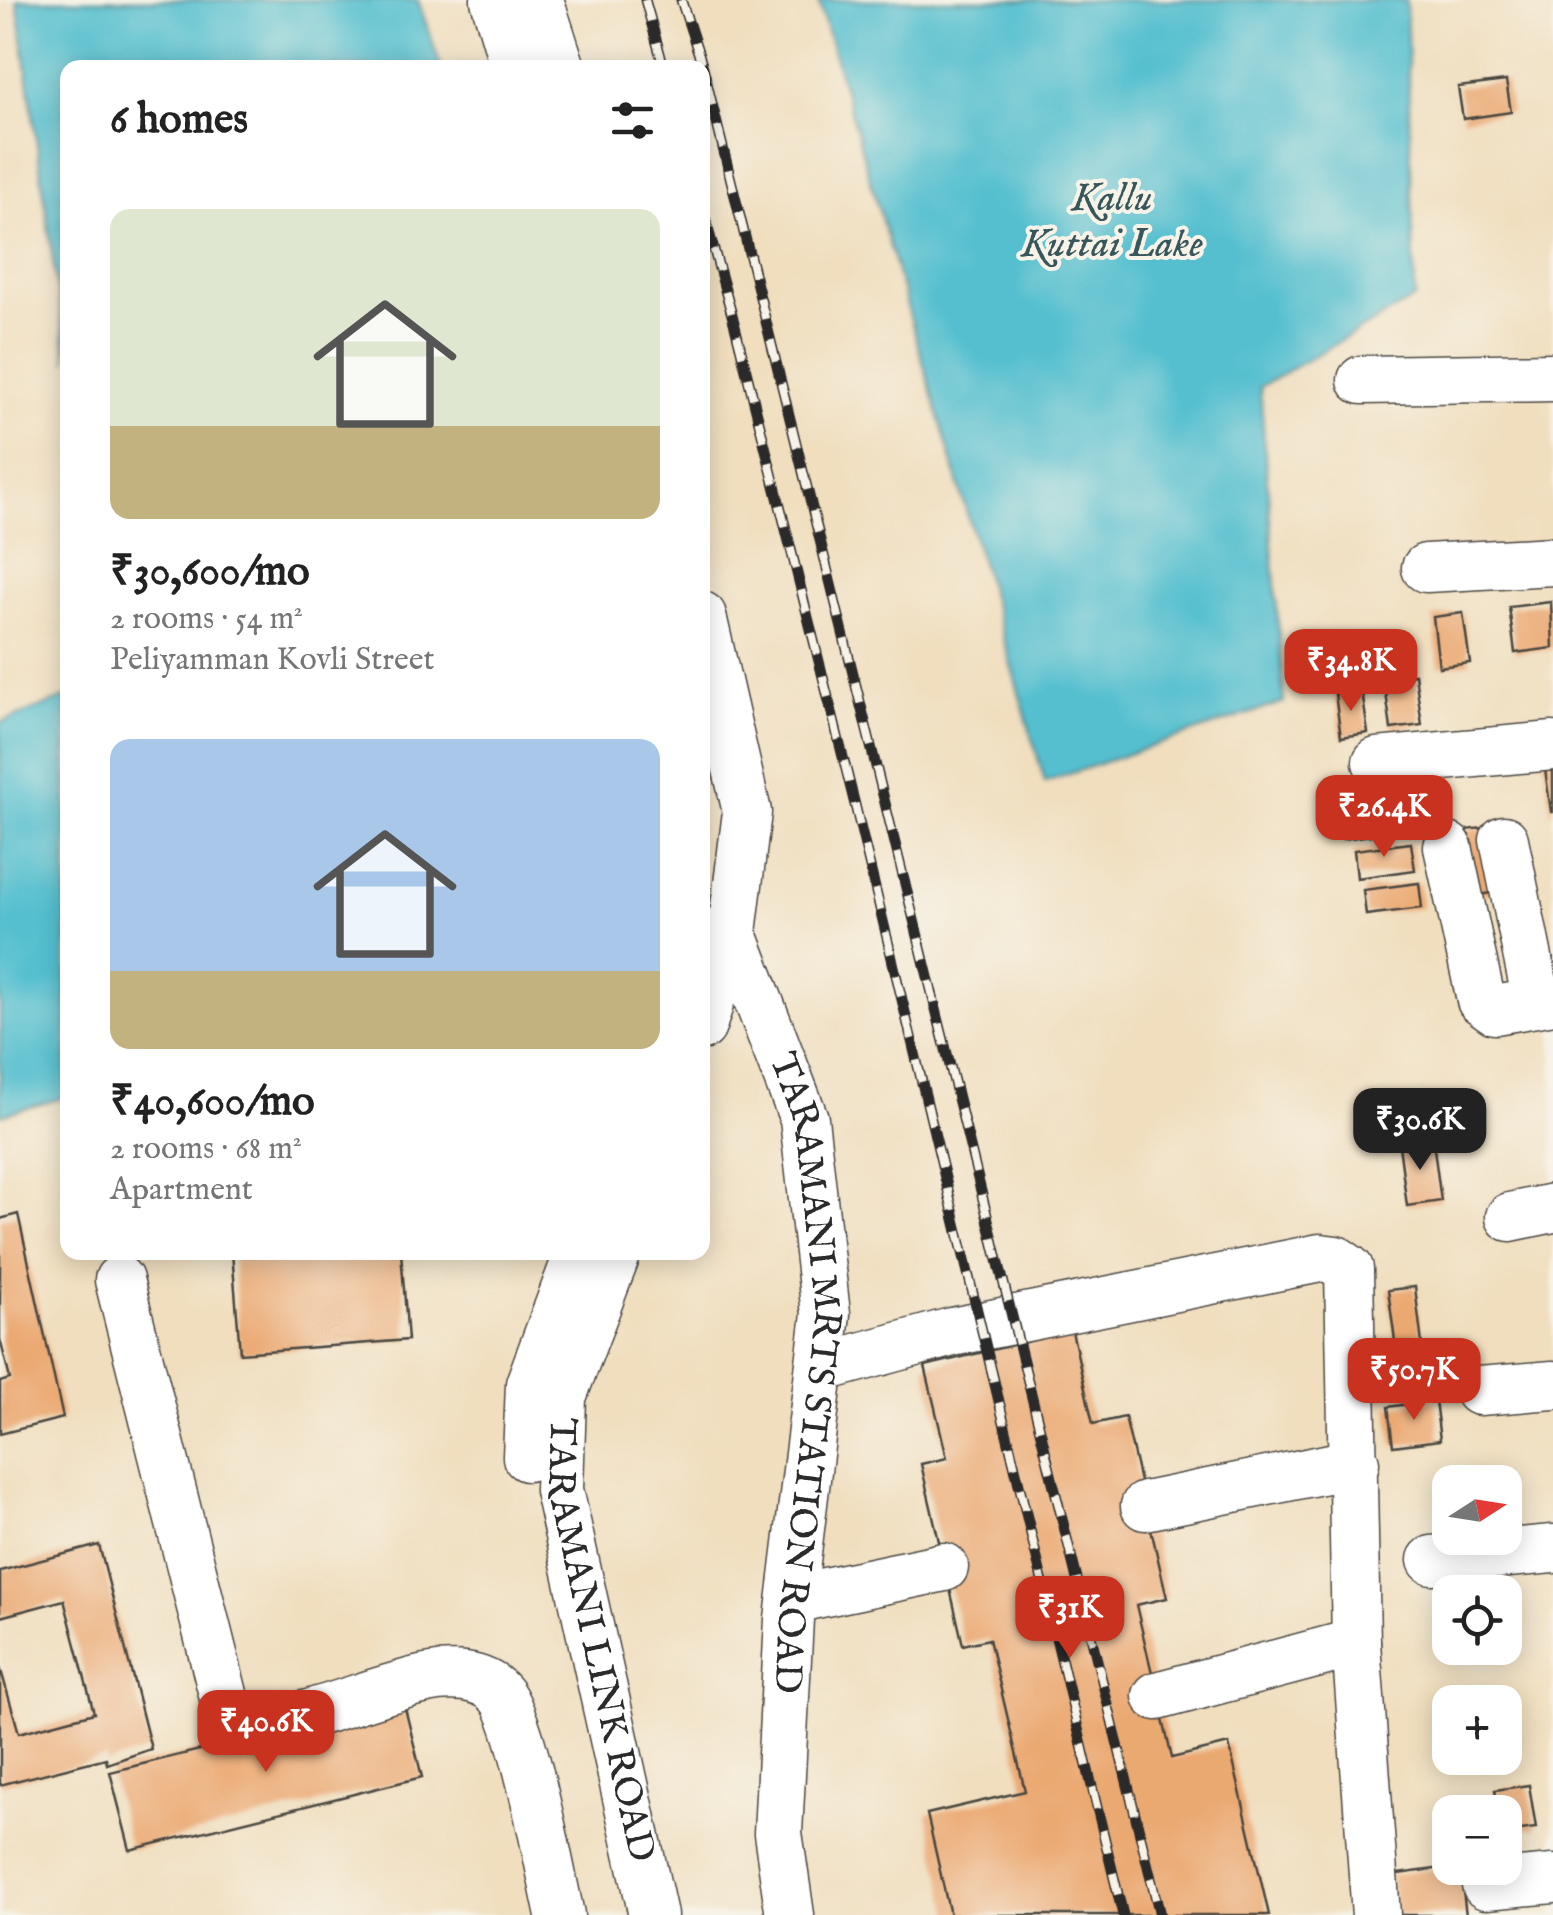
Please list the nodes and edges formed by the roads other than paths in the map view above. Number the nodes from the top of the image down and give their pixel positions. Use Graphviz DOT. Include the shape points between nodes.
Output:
graph roads {
  1 [pos="495,0"];
  2 [pos="539,0"];
  3 [pos="514,60"];
  4 [pos="559,60"];
  5 [pos="1553,377"];
  6 [pos="1362,380"];
  7 [pos="1553,561"];
  8 [pos="1426,568"];
  9 [pos="710,651"];
  10 [pos="1553,746"];
  11 [pos="1377,762"];
  12 [pos="1504,840"];
  13 [pos="1448,847"];
  14 [pos="718,933"];
  15 [pos="710,980"];
  16 [pos="1545,1001"];
  17 [pos="577,1260"];
  18 [pos="614,1260"];
  19 [pos="119,1280"];
  20 [pos="820,1368"];
  21 [pos="1553,1384"];
  22 [pos="1479,1392"];
  23 [pos="1355,1463"];
  24 [pos="1145,1506"];
  25 [pos="1553,1549"];
  26 [pos="1432,1560"];
  27 [pos="944,1567"];
  28 [pos="792,1598"];
  29 [pos="1356,1643"];
  30 [pos="1158,1696"];
  31 [pos="560,1915"];
  32 [pos="620,1915"];
  33 [pos="654,1915"];
  34 [pos="790,1915"];
  35 [pos="1376,1915"];
  1 -- 3 [label="street"];
  2 -- 4 [label="street"];
  5 -- 6 [label="street"];
  7 -- 8 [label="street"];
  9 -- 14 [label="street" via="747,812"];
  10 -- 11 [label="street"];
  12 -- 16 [label="street"];
  13 -- 16 [label="street" via="1481,1000 1495,1010"];
  14 -- 15 [label="street"];
  14 -- 20 [label="street, TARAMANI MRTS STATION ROAD" via="804,1119 826,1314"];
  17 -- 32 [label="street, TARAMANI LINK ROAD" via="530,1384 526,1492"];
  18 -- 33 [label="street, TARAMANI LINK ROAD" via="562,1396 559,1490"];
  19 -- 31 [label="street" via="225,1702 236,1715 262,1724 429,1678 485,1682 501,1694 516,1726"];
  20 -- 23 [label="street" via="952,1332 1336,1260 1350,1269"];
  20 -- 28 [label="street, TARAMANI MRTS STATION ROAD"];
  21 -- 22 [label="street"];
  23 -- 24 [label="street"];
  23 -- 29 [label="street"];
  25 -- 26 [label="street"];
  27 -- 28 [label="street"];
  28 -- 34 [label="street, TARAMANI MRTS STATION ROAD" via="778,1833"];
  29 -- 30 [label="street"];
  29 -- 35 [label="street"];
}
